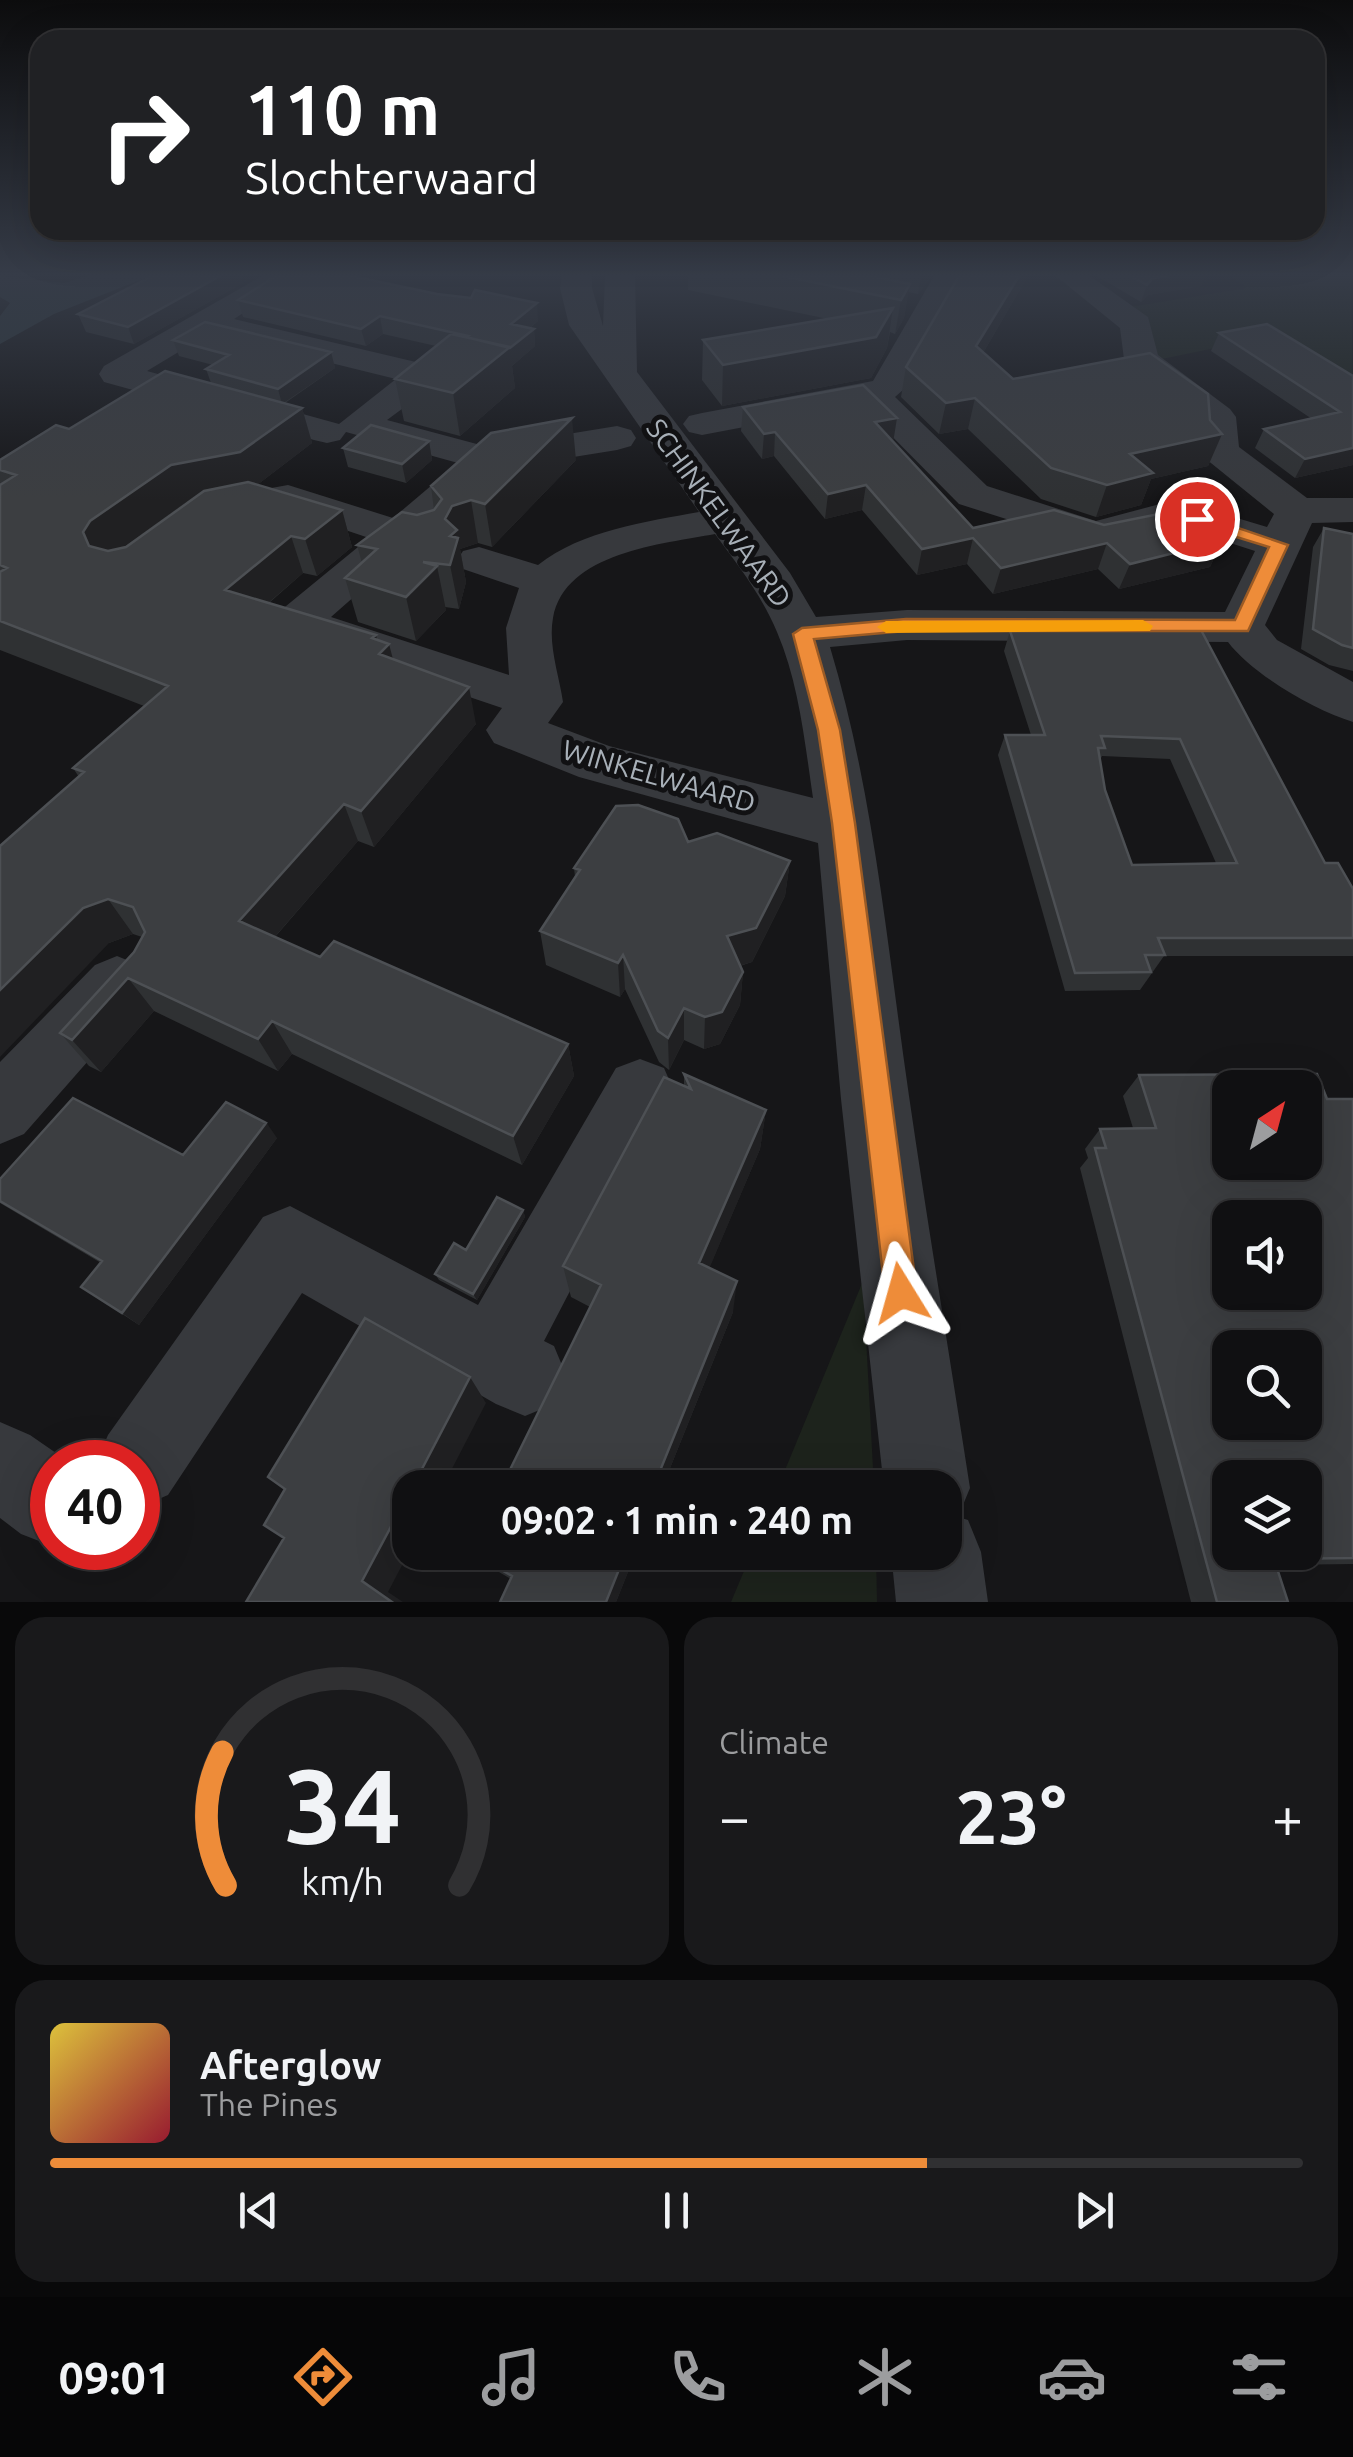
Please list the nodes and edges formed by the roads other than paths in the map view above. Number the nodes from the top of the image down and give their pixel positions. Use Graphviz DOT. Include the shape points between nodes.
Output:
graph roads {
  1 [pos="156,351"];
  2 [pos="325,351"];
  3 [pos="604,351"];
  4 [pos="620,351"];
  5 [pos="908,351"];
  6 [pos="1140,351"];
  7 [pos="364,360"];
  8 [pos="620,374"];
  9 [pos="870,394"];
  10 [pos="282,419"];
  11 [pos="702,424"];
  12 [pos="358,429"];
  13 [pos="617,438"];
  14 [pos="487,460"];
  15 [pos="241,504"];
  16 [pos="1353,510"];
  17 [pos="728,519"];
  18 [pos="1288,528"];
  19 [pos="414,538"];
  20 [pos="479,560"];
  21 [pos="543,581"];
  22 [pos="1242,626"];
  23 [pos="802,634"];
  24 [pos="538,702"];
  25 [pos="1350,725"];
  26 [pos="844,828"];
  27 [pos="134,965"];
  28 [pos="640,1090"];
  29 [pos="0,1111"];
  30 [pos="155,1440"];
  31 [pos="0,1465"];
  32 [pos="925,1470"];
  33 [pos="30,1487"];
  34 [pos="938,1570"];
  35 [pos="942,1602"];
  1 -- 10 [label="street" via="117,374"];
  2 -- 7 [label="street"];
  3 -- 8 [label="street, SCHINKELWAARD"];
  4 -- 8 [label="street"];
  5 -- 9 [label="street" via="886,389"];
  6 -- 18 [label="street" via="1141,359 1217,417 1220,451"];
  7 -- 10 [label="street"];
  7 -- 12 [label="street" via="424,375"];
  8 -- 17 [label="street, SCHINKELWAARD"];
  9 -- 11 [label="street"];
  9 -- 18 [label="street" via="973,495 1094,534 1160,517"];
  10 -- 12 [label="street"];
  12 -- 14 [label="street"];
  13 -- 14 [label="street"];
  14 -- 19 [label="street"];
  15 -- 19 [label="street" via="288,497"];
  16 -- 18 [label="street"];
  17 -- 21 [label="street" via="616,544 573,559"];
  17 -- 23 [label="street, SCHINKELWAARD"];
  18 -- 22 [label="street"];
  19 -- 24 [label="street" via="297,622"];
  20 -- 21 [label="street"];
  21 -- 24 [label="street" via="529,626"];
  22 -- 23 [label="street" via="906,625"];
  22 -- 25 [label="street" via="1260,651"];
  23 -- 26 [label="street, SCHINKELWAARD" via="829,730"];
  24 -- 26 [label="street, WINKELWAARD" via="512,730 598,763"];
  26 -- 32 [label="street, SCHINKELWAARD"];
  27 -- 29 [label="street"];
  28 -- 30 [label="street" via="508,1366 290,1244"];
  31 -- 33 [label="street"];
  34 -- 35 [label="street"];
}
